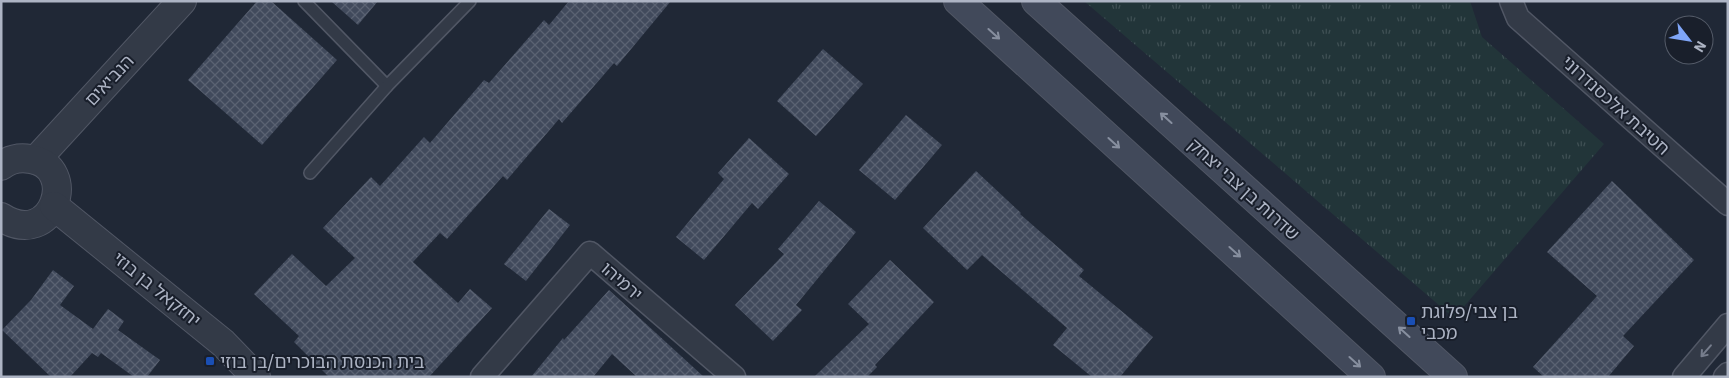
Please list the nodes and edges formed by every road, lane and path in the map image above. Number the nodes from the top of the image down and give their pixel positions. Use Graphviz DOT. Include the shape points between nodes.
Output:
graph roads {
  1 [pos="182,1"];
  2 [pos="304,1"];
  3 [pos="470,1"];
  4 [pos="958,1"];
  5 [pos="1036,1"];
  6 [pos="1511,1"];
  7 [pos="387,86"];
  8 [pos="36,160"];
  9 [pos="1,166"];
  10 [pos="310,173"];
  11 [pos="1728,204"];
  12 [pos="54,206"];
  13 [pos="1,217"];
  14 [pos="1728,326"];
  15 [pos="1728,374"];
  16 [pos="256,377"];
  17 [pos="482,377"];
  18 [pos="734,377"];
  19 [pos="1372,377"];
  20 [pos="1453,377"];
  21 [pos="1684,377"];
  22 [pos="1725,377"];
  1 -- 8 [label="street, הנביאים"];
  2 -- 7 [label="lane"];
  3 -- 7 [label="lane"];
  4 -- 19 [label="main road, one-way"];
  20 -- 5 [label="main road, שדרות בן צבי יצחק, one-way"];
  6 -- 11 [label="street, חטיבת אלכסנדרוני" via="1518,18"];
  7 -- 10 [label="lane"];
  8 -- 9 [label="street" via="21,158"];
  8 -- 12 [label="street" via="46,165 55,178 58,193"];
  12 -- 13 [label="street" via="47,216 29,225 10,223"];
  12 -- 16 [label="street, יחזקאל בן בוזי" via="222,343"];
  14 -- 21 [label="street, one-way"];
  15 -- 22 [label="street"];
  17 -- 18 [label="street, ירמיהו" via="590,253"];
}
